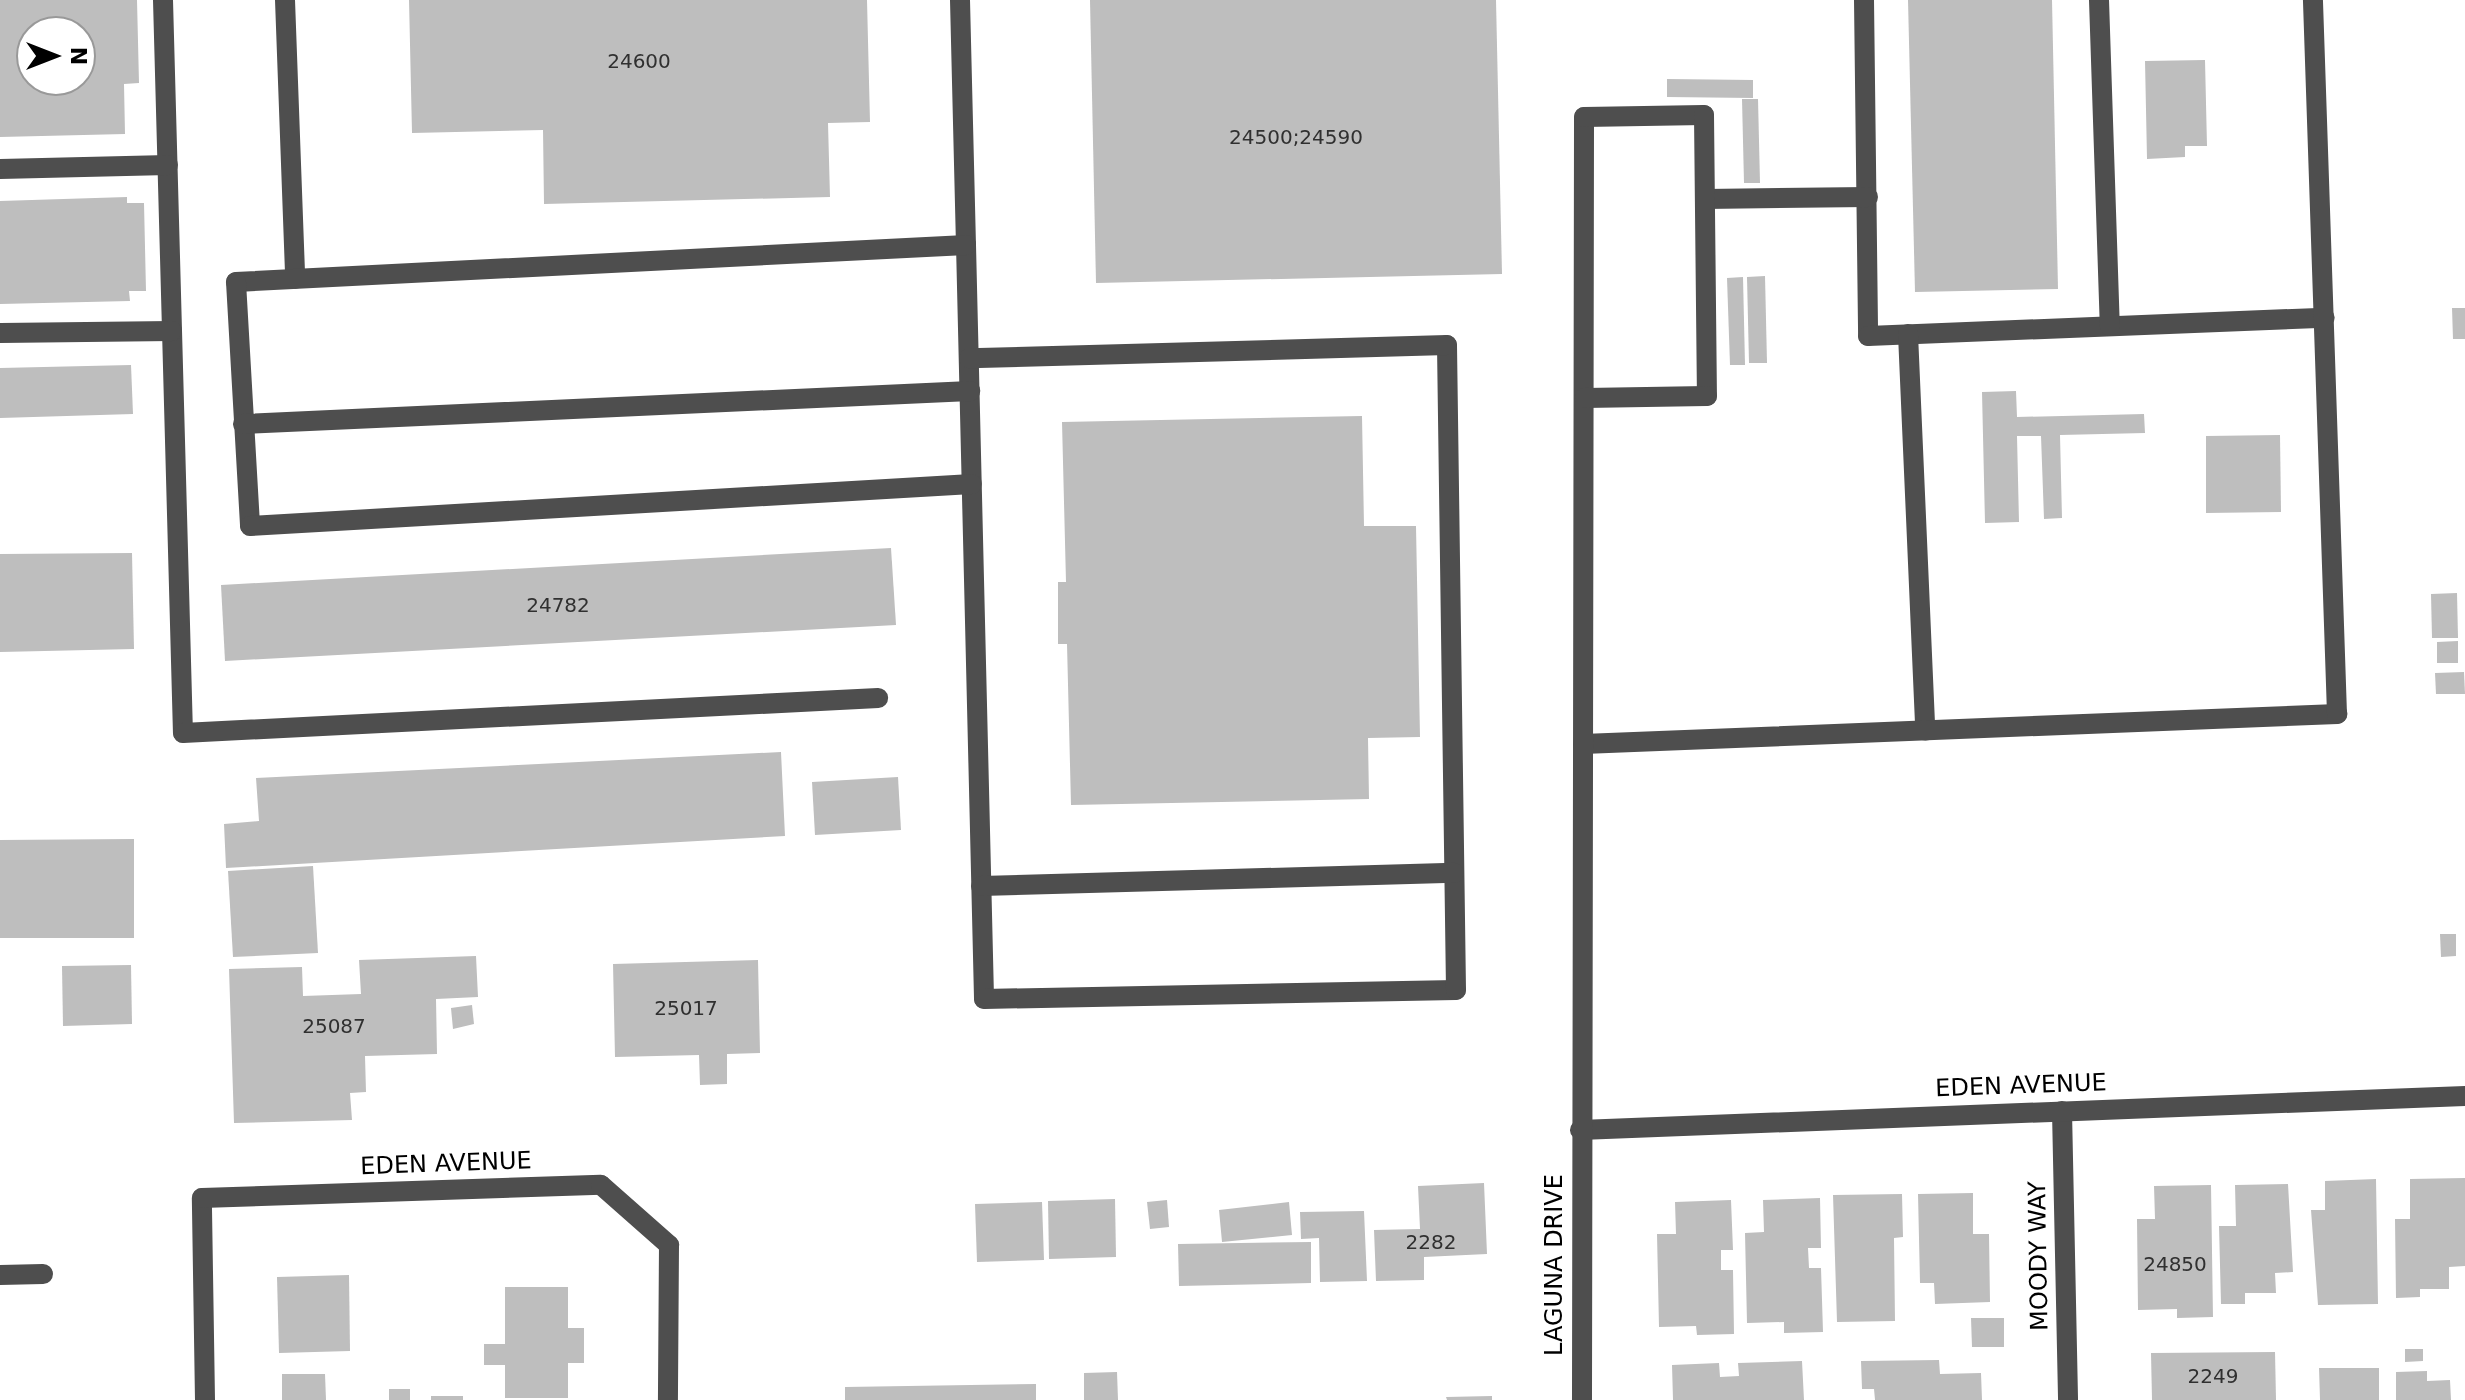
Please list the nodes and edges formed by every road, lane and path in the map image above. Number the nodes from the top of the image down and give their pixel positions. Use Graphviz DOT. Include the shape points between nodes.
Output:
graph roads {
  1 [pos="163,0"];
  2 [pos="285,0"];
  3 [pos="960,0"];
  4 [pos="1864,0"];
  5 [pos="2099,0"];
  6 [pos="2313,0"];
  7 [pos="168,165"];
  8 [pos="0,169"];
  9 [pos="1868,197"];
  10 [pos="1705,199"];
  11 [pos="966,245"];
  12 [pos="295,279"];
  13 [pos="2325,318"];
  14 [pos="2110,326"];
  15 [pos="172,331"];
  16 [pos="0,333"];
  17 [pos="1908,334"];
  18 [pos="969,358"];
  19 [pos="970,391"];
  20 [pos="1585,398"];
  21 [pos="243,424"];
  22 [pos="972,484"];
  23 [pos="878,698"];
  24 [pos="1925,731"];
  25 [pos="1583,744"];
  26 [pos="1454,873"];
  27 [pos="981,886"];
  28 [pos="2465,1096"];
  29 [pos="2062,1111"];
  30 [pos="1580,1130"];
  31 [pos="43,1274"];
  32 [pos="0,1275"];
  33 [pos="205,1400"];
  34 [pos="668,1400"];
  35 [pos="1582,1400"];
  36 [pos="2068,1400"];
  1 -- 7 [label="street"];
  2 -- 12 [label="street"];
  3 -- 11 [label="street"];
  4 -- 9 [label="street"];
  5 -- 14 [label="street"];
  6 -- 13 [label="street"];
  7 -- 8 [label="street"];
  7 -- 15 [label="street"];
  9 -- 10 [label="street"];
  9 -- 17 [label="street" via="1868,336"];
  10 -- 20 [label="street" via="1707,396"];
  10 -- 20 [label="street, LAGUNA DRIVE" via="1704,115 1584,117"];
  11 -- 12 [label="street"];
  11 -- 18 [label="street"];
  12 -- 21 [label="street" via="236,282"];
  13 -- 14 [label="street"];
  13 -- 24 [label="street" via="2337,714"];
  14 -- 17 [label="street"];
  15 -- 16 [label="street"];
  15 -- 23 [label="street" via="183,733"];
  17 -- 24 [label="street"];
  18 -- 19 [label="street"];
  18 -- 26 [label="street" via="1447,345"];
  19 -- 21 [label="street"];
  19 -- 22 [label="street"];
  20 -- 25 [label="street, LAGUNA DRIVE"];
  21 -- 22 [label="street" via="250,526"];
  22 -- 27 [label="street"];
  24 -- 25 [label="street"];
  25 -- 30 [label="street, LAGUNA DRIVE"];
  26 -- 27 [label="street"];
  26 -- 27 [label="street" via="1456,990 984,999"];
  28 -- 29 [label="street, EDEN AVENUE"];
  29 -- 30 [label="street, EDEN AVENUE"];
  29 -- 36 [label="street, MOODY WAY"];
  30 -- 35 [label="street, LAGUNA DRIVE"];
  31 -- 32 [label="street"];
  33 -- 34 [label="street, EDEN AVENUE" via="202,1198 601,1185 669,1245"];
}
